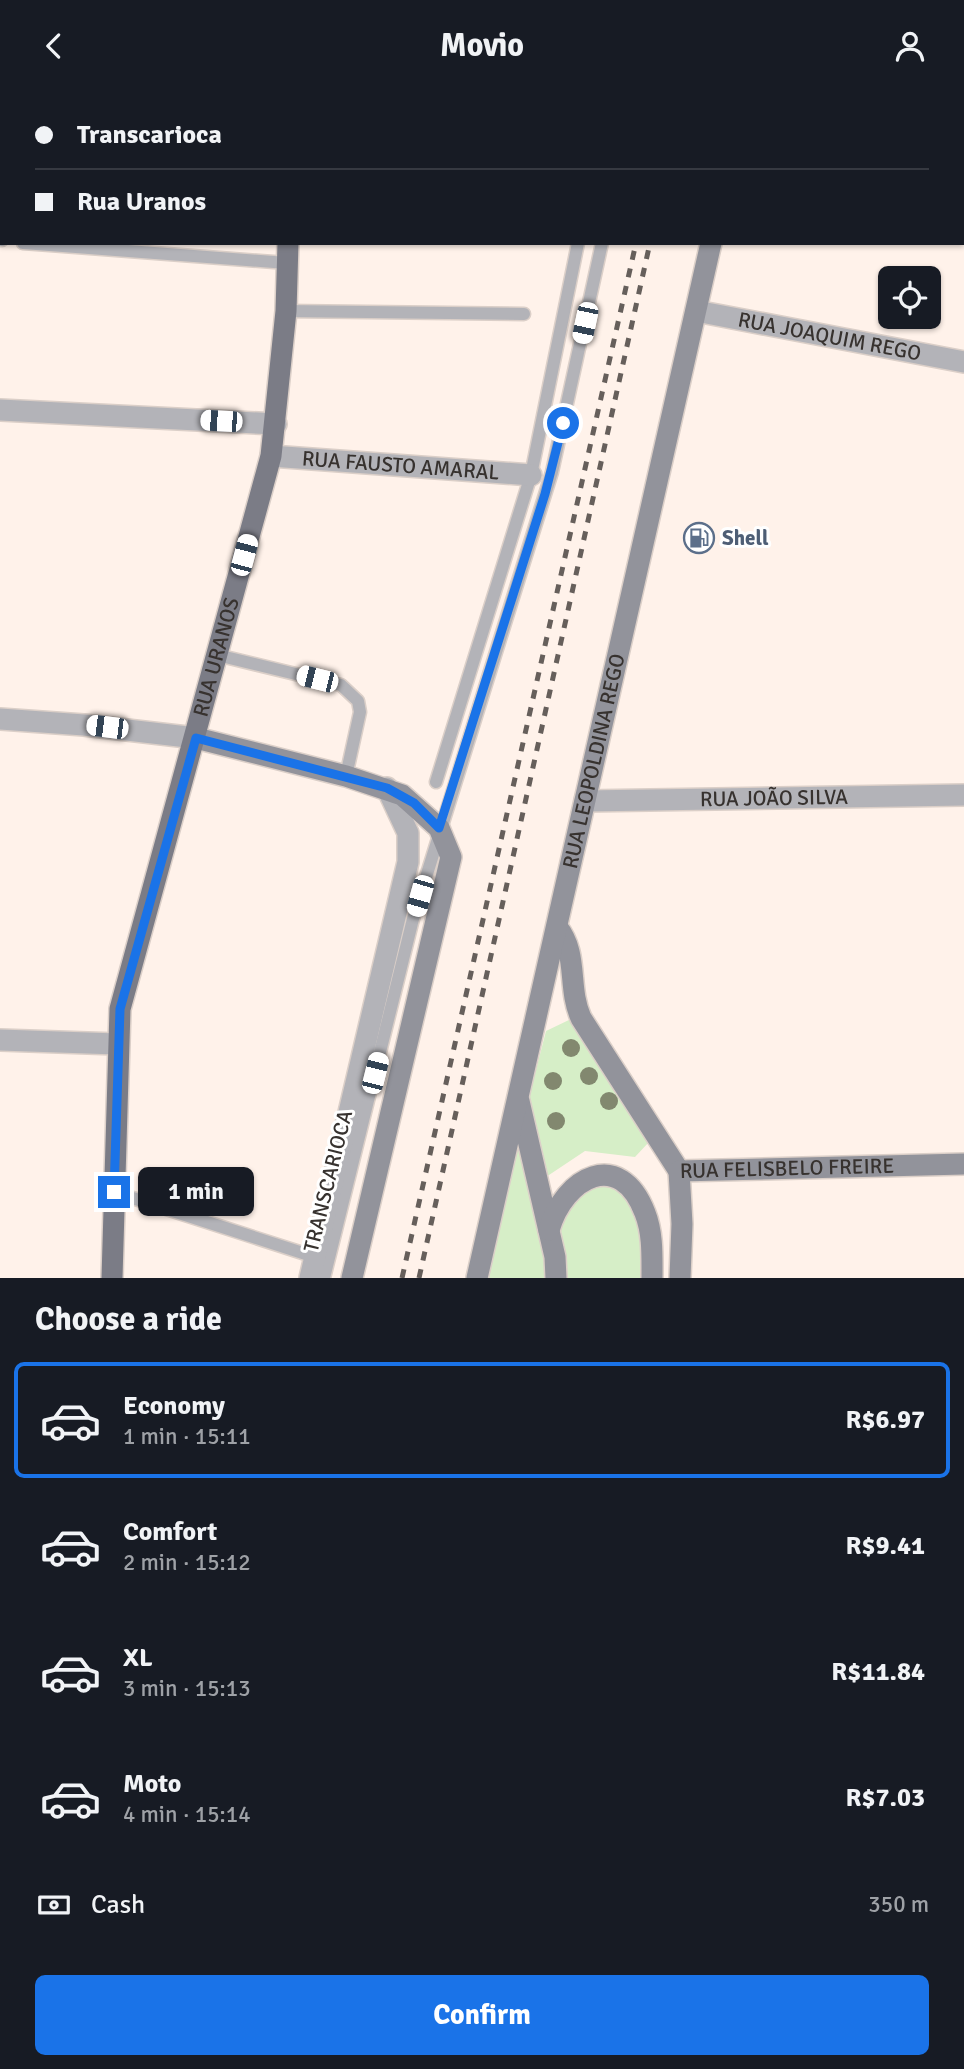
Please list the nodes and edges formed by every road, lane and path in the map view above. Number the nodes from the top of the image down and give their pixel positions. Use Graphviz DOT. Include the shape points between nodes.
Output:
graph roads {
  1 [pos="76,245"];
  2 [pos="579,245"];
  3 [pos="602,245"];
  4 [pos="711,245"];
  5 [pos="287,253"];
  6 [pos="286,311"];
  7 [pos="696,311"];
  8 [pos="524,314"];
  9 [pos="964,362"];
  10 [pos="0,410"];
  11 [pos="276,424"];
  12 [pos="271,456"];
  13 [pos="531,475"];
  14 [pos="218,655"];
  15 [pos="0,719"];
  16 [pos="196,738"];
  17 [pos="346,776"];
  18 [pos="436,782"];
  19 [pos="387,788"];
  20 [pos="964,795"];
  21 [pos="585,801"];
  22 [pos="439,828"];
  23 [pos="557,927"];
  24 [pos="0,1040"];
  25 [pos="117,1044"];
  26 [pos="518,1095"];
  27 [pos="964,1164"];
  28 [pos="679,1171"];
  29 [pos="114,1192"];
  30 [pos="549,1230"];
  31 [pos="315,1257"];
  32 [pos="112,1278"];
  33 [pos="310,1278"];
  34 [pos="324,1278"];
  35 [pos="352,1278"];
  36 [pos="477,1278"];
  37 [pos="556,1278"];
  38 [pos="652,1278"];
  39 [pos="680,1278"];
  1 -- 5 [label="lane"];
  2 -- 13 [label="lane"];
  3 -- 22 [label="lane, TRANSCARIOCA" via="552,472"];
  4 -- 7 [label="main road, RUA LEOPOLDINA REGO"];
  5 -- 6 [label="main road, RUA URANOS"];
  6 -- 8 [label="lane"];
  6 -- 11 [label="main road, RUA URANOS"];
  7 -- 9 [label="street, RUA JOAQUIM REGO"];
  7 -- 21 [label="main road, RUA LEOPOLDINA REGO"];
  10 -- 11 [label="street"];
  11 -- 12 [label="main road, RUA URANOS"];
  12 -- 13 [label="street, RUA FAUSTO AMARAL"];
  12 -- 14 [label="main road, RUA URANOS"];
  13 -- 18 [label="lane"];
  14 -- 16 [label="main road, RUA URANOS"];
  14 -- 17 [label="lane" via="341,685 352,692 360,712"];
  15 -- 16 [label="street"];
  16 -- 17 [label="main road"];
  16 -- 25 [label="main road, RUA URANOS" via="127,976"];
  17 -- 19 [label="main road"];
  19 -- 22 [label="main road" via="414,803"];
  19 -- 31 [label="street" via="405,821 408,862"];
  20 -- 21 [label="street, RUA JOÃO SILVA"];
  21 -- 23 [label="main road, RUA LEOPOLDINA REGO"];
  22 -- 34 [label="lane, TRANSCARIOCA"];
  22 -- 35 [label="main road" via="451,857 450,874"];
  23 -- 26 [label="main road, RUA LEOPOLDINA REGO"];
  23 -- 28 [label="main road, RUA FELISBELO FREIRE" via="571,951 574,1000 582,1018"];
  24 -- 25 [label="street"];
  25 -- 29 [label="main road, RUA URANOS"];
  26 -- 30 [label="main road"];
  26 -- 36 [label="main road, RUA LEOPOLDINA REGO"];
  27 -- 28 [label="main road, RUA FELISBELO FREIRE"];
  28 -- 39 [label="main road"];
  29 -- 31 [label="lane"];
  29 -- 32 [label="main road, RUA URANOS"];
  30 -- 37 [label="main road"];
  30 -- 38 [label="main road" via="561,1200 576,1185 591,1176 613,1176 631,1190 645,1214"];
  31 -- 33 [label="street"];
}
